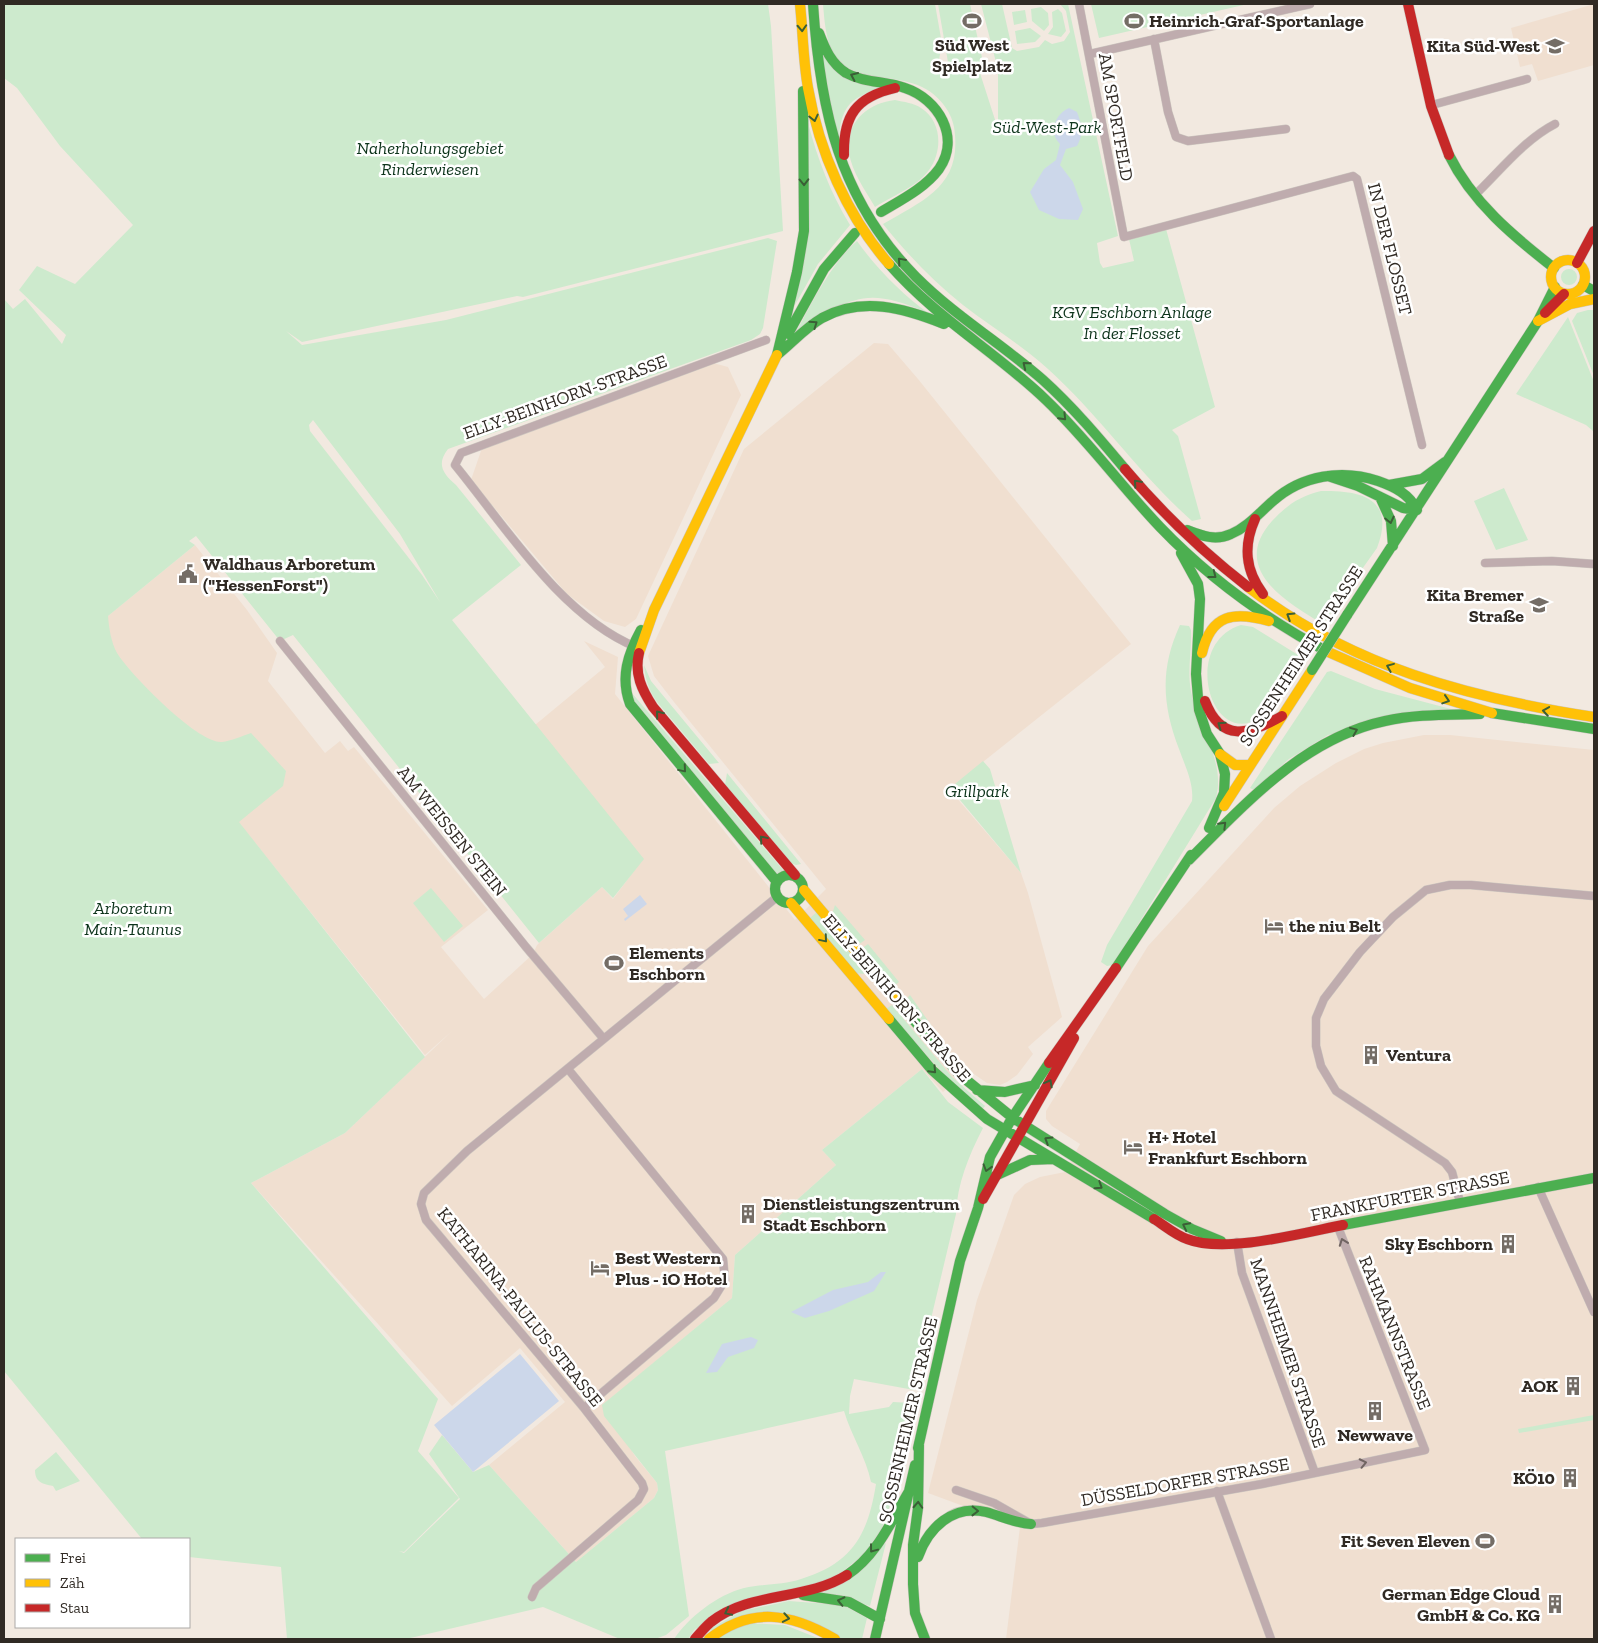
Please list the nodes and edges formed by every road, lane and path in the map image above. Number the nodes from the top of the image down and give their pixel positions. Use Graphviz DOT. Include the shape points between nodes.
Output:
graph roads {
  1 [pos="800,4"];
  2 [pos="813,4"];
  3 [pos="1079,4"];
  4 [pos="1310,4"];
  5 [pos="1408,4"];
  6 [pos="814,16"];
  7 [pos="1154,39"];
  8 [pos="804,52"];
  9 [pos="1090,54"];
  10 [pos="1527,79"];
  11 [pos="901,87"];
  12 [pos="1432,105"];
  13 [pos="1555,124"];
  14 [pos="1286,129"];
  15 [pos="845,172"];
  16 [pos="1475,195"];
  17 [pos="881,212"];
  18 [pos="1594,231"];
  19 [pos="855,232"];
  20 [pos="1124,237"];
  21 [pos="1578,263"];
  22 [pos="1554,268"];
  23 [pos="1583,286"];
  24 [pos="1555,287"];
  25 [pos="1594,291"];
  26 [pos="1564,294"];
  27 [pos="1594,299"];
  28 [pos="1538,321"];
  29 [pos="958,330"];
  30 [pos="766,340"];
  31 [pos="777,355"];
  32 [pos="1422,445"];
  33 [pos="1445,462"];
  34 [pos="1328,476"];
  35 [pos="1389,485"];
  36 [pos="1380,497"];
  37 [pos="1416,510"];
  38 [pos="1256,517"];
  39 [pos="1170,519"];
  40 [pos="1176,544"];
  41 [pos="1393,546"];
  42 [pos="1485,563"];
  43 [pos="1594,564"];
  44 [pos="1271,604"];
  45 [pos="1281,625"];
  46 [pos="280,641"];
  47 [pos="636,647"];
  48 [pos="1496,714"];
  49 [pos="1282,716"];
  50 [pos="1594,717"];
  51 [pos="1594,729"];
  52 [pos="1220,754"];
  53 [pos="1250,765"];
  54 [pos="1209,828"];
  55 [pos="1189,860"];
  56 [pos="795,875"];
  57 [pos="777,882"];
  58 [pos="804,890"];
  59 [pos="1594,896"];
  60 [pos="778,897"];
  61 [pos="791,903"];
  62 [pos="865,990"];
  63 [pos="892,995"];
  64 [pos="1090,1008"];
  65 [pos="603,1038"];
  66 [pos="568,1069"];
  67 [pos="1035,1085"];
  68 [pos="976,1090"];
  69 [pos="1012,1118"];
  70 [pos="1024,1125"];
  71 [pos="1005,1130"];
  72 [pos="1017,1137"];
  73 [pos="1058,1160"];
  74 [pos="995,1176"];
  75 [pos="1594,1178"];
  76 [pos="1538,1187"];
  77 [pos="1460,1202"];
  78 [pos="978,1208"];
  79 [pos="1338,1227"];
  80 [pos="1235,1242"];
  81 [pos="1594,1312"];
  82 [pos="584,1408"];
  83 [pos="919,1443"];
  84 [pos="1425,1450"];
  85 [pos="1315,1473"];
  86 [pos="956,1490"];
  87 [pos="1217,1491"];
  88 [pos="908,1493"];
  89 [pos="1031,1524"];
  90 [pos="798,1595"];
  91 [pos="532,1597"];
  92 [pos="916,1613"];
  93 [pos="880,1619"];
  94 [pos="696,1639"];
  95 [pos="709,1639"];
  96 [pos="834,1639"];
  97 [pos="875,1639"];
  98 [pos="925,1639"];
  99 [pos="1271,1639"];
  1 -- 8 [label="main road, one-way"];
  2 -- 6 [label="main road"];
  3 -- 9 [label="street, AM SPORTFELD"];
  4 -- 7 [label="street"];
  5 -- 12 [label="main road"];
  11 -- 6 [label="main road, one-way" via="854,77 834,63 822,42"];
  6 -- 15 [label="main road" via="824,107"];
  7 -- 9 [label="street"];
  7 -- 14 [label="street" via="1176,138 1188,141"];
  8 -- 29 [label="main road, one-way" via="808,89 822,145 834,178 853,214 902,280"];
  8 -- 31 [label="main road, one-way" via="804,231"];
  9 -- 20 [label="street, AM SPORTFELD"];
  10 -- 12 [label="street"];
  11 -- 15 [label="main road" via="868,97 849,116 842,137"];
  11 -- 17 [label="main road" via="921,94 936,108 946,128 947,149 931,180"];
  12 -- 16 [label="main road" via="1452,162"];
  13 -- 16 [label="street" via="1544,129 1519,151"];
  39 -- 15 [label="main road, one-way" via="1056,392 1016,357 952,310 910,271 867,214"];
  16 -- 22 [label="main road" via="1503,226"];
  18 -- 21 [label="main road"];
  19 -- 31 [label="main road" via="817,279"];
  20 -- 32 [label="street, IN DER FLOSSET" via="1355,176"];
  21 -- 22 [label="main road" via="1565,261"];
  21 -- 23 [label="main road" via="1585,276"];
  22 -- 24 [label="main road, SOSSENHEIMER STRASSE" via="1552,279"];
  23 -- 25 [label="main road"];
  23 -- 26 [label="main road, SOSSENHEIMER STRASSE" via="1575,293"];
  24 -- 26 [label="main road"];
  24 -- 28 [label="main road, SOSSENHEIMER STRASSE"];
  26 -- 28 [label="main road, SOSSENHEIMER STRASSE"];
  27 -- 28 [label="main road" via="1570,304"];
  28 -- 33 [label="main road, SOSSENHEIMER STRASSE"];
  31 -- 29 [label="main road, one-way" via="823,318 860,306 894,306"];
  29 -- 40 [label="main road, one-way" via="1047,401"];
  30 -- 47 [label="street, ELLY-BEINHORN-STRASSE" via="457,457 454,465 564,599 589,620"];
  31 -- 47 [label="main road, ELLY-BEINHORN-STRASSE"];
  33 -- 35 [label="main road" via="1422,478"];
  33 -- 37 [label="main road, SOSSENHEIMER STRASSE"];
  34 -- 35 [label="main road" via="1355,475"];
  34 -- 36 [label="main road" via="1351,482"];
  34 -- 38 [label="main road" via="1306,480 1287,489"];
  35 -- 37 [label="main road" via="1411,499"];
  36 -- 37 [label="main road" via="1403,508"];
  36 -- 41 [label="main road, one-way" via="1391,521"];
  37 -- 41 [label="main road, SOSSENHEIMER STRASSE"];
  38 -- 39 [label="main road" via="1242,529 1215,539 1196,535"];
  38 -- 44 [label="main road" via="1248,537 1247,564 1254,581"];
  39 -- 44 [label="main road" via="1220,565"];
  40 -- 45 [label="main road, one-way"];
  40 -- 52 [label="main road" via="1192,571 1199,591 1196,696 1207,734"];
  41 -- 49 [label="main road, SOSSENHEIMER STRASSE, bridge"];
  42 -- 43 [label="street" via="1552,561"];
  50 -- 44 [label="main road, one-way" via="1498,702 1426,681 1345,647"];
  45 -- 48 [label="main road, one-way" via="1339,658 1391,681"];
  49 -- 45 [label="main road, one-way" via="1251,732 1232,732 1211,717 1202,684 1206,638 1222,619 1238,614 1248,615"];
  46 -- 65 [label="street, AM WEISSEN STEIN"];
  56 -- 47 [label="main road, ELLY-BEINHORN-STRASSE, one-way" via="645,697 636,673"];
  47 -- 57 [label="main road, ELLY-BEINHORN-STRASSE, one-way" via="624,676 625,694 630,704"];
  48 -- 51 [label="main road"];
  55 -- 48 [label="main road, one-way" via="1292,763 1332,740 1370,724 1391,720"];
  49 -- 53 [label="main road, SOSSENHEIMER STRASSE"];
  52 -- 53 [label="main road" via="1235,765"];
  52 -- 54 [label="main road" via="1225,784"];
  53 -- 54 [label="main road, SOSSENHEIMER STRASSE"];
  54 -- 55 [label="main road, SOSSENHEIMER STRASSE"];
  55 -- 64 [label="main road, SOSSENHEIMER STRASSE"];
  56 -- 57 [label="main road" via="782,876"];
  56 -- 58 [label="main road, ELLY-BEINHORN-STRASSE" via="801,880"];
  57 -- 60 [label="main road" via="775,890"];
  58 -- 61 [label="main road" via="801,897"];
  58 -- 63 [label="main road, ELLY-BEINHORN-STRASSE"];
  59 -- 77 [label="street" via="1471,885 1426,890 1401,909 1360,952 1320,1007 1315,1031 1318,1055 1336,1091 1445,1164 1452,1172"];
  60 -- 61 [label="main road, ELLY-BEINHORN-STRASSE"];
  60 -- 65 [label="street, KATHARINA-PAULUS-STRASSE"];
  61 -- 62 [label="main road, ELLY-BEINHORN-STRASSE, one-way"];
  62 -- 63 [label="main road" via="878,998"];
  62 -- 71 [label="main road, ELLY-BEINHORN-STRASSE, one-way" via="932,1070 958,1095"];
  63 -- 68 [label="main road, ELLY-BEINHORN-STRASSE"];
  64 -- 67 [label="main road, SOSSENHEIMER STRASSE"];
  70 -- 64 [label="main road, SOSSENHEIMER STRASSE, one-way"];
  65 -- 66 [label="street, KATHARINA-PAULUS-STRASSE"];
  66 -- 82 [label="street" via="701,1230 725,1267 725,1280 714,1298"];
  66 -- 82 [label="street, KATHARINA-PAULUS-STRASSE" via="467,1151 424,1193 421,1204 426,1220"];
  67 -- 68 [label="main road" via="1005,1092"];
  67 -- 69 [label="main road, SOSSENHEIMER STRASSE"];
  68 -- 69 [label="main road, ELLY-BEINHORN-STRASSE"];
  69 -- 70 [label="main road, FRANKFURTER STRASSE"];
  69 -- 71 [label="main road, SOSSENHEIMER STRASSE"];
  70 -- 72 [label="main road, SOSSENHEIMER STRASSE"];
  80 -- 70 [label="main road, FRANKFURTER STRASSE, one-way" via="1213,1238 1182,1224"];
  71 -- 72 [label="main road, FRANKFURTER STRASSE"];
  71 -- 78 [label="main road, SOSSENHEIMER STRASSE, one-way" via="987,1166"];
  72 -- 73 [label="main road, FRANKFURTER STRASSE"];
  72 -- 74 [label="main road, SOSSENHEIMER STRASSE"];
  73 -- 74 [label="main road" via="1036,1158"];
  73 -- 80 [label="main road, FRANKFURTER STRASSE, one-way" via="1187,1239 1208,1243"];
  74 -- 78 [label="main road, SOSSENHEIMER STRASSE"];
  75 -- 76 [label="main road, FRANKFURTER STRASSE"];
  76 -- 77 [label="main road, FRANKFURTER STRASSE"];
  76 -- 81 [label="street"];
  77 -- 79 [label="main road, FRANKFURTER STRASSE"];
  78 -- 83 [label="main road, SOSSENHEIMER STRASSE" via="960,1261"];
  79 -- 80 [label="main road, FRANKFURTER STRASSE"];
  84 -- 79 [label="street, RAHMANNSTRASSE, one-way"];
  80 -- 85 [label="street, MANNHEIMER STRASSE" via="1242,1273"];
  82 -- 91 [label="street, KATHARINA-PAULUS-STRASSE" via="644,1489 638,1500 536,1588"];
  83 -- 88 [label="main road, SOSSENHEIMER STRASSE"];
  92 -- 83 [label="main road, one-way" via="914,1545"];
  85 -- 84 [label="street, DÜSSELDORFER STRASSE, one-way"];
  85 -- 87 [label="street, DÜSSELDORFER STRASSE"];
  86 -- 89 [label="street" via="994,1503"];
  87 -- 89 [label="street, DÜSSELDORFER STRASSE"];
  87 -- 99 [label="street"];
  88 -- 90 [label="main road, one-way" via="884,1534 856,1569 838,1581"];
  88 -- 93 [label="main road, SOSSENHEIMER STRASSE"];
  92 -- 89 [label="main road, one-way" via="917,1559 935,1525 948,1517 973,1510 1020,1524"];
  93 -- 90 [label="main road, one-way" via="849,1602"];
  90 -- 94 [label="main road, one-way" via="734,1609 707,1625"];
  92 -- 98 [label="main road"];
  93 -- 97 [label="main road, SOSSENHEIMER STRASSE"];
  95 -- 96 [label="main road, one-way" via="737,1620 770,1616 801,1622"];
}
